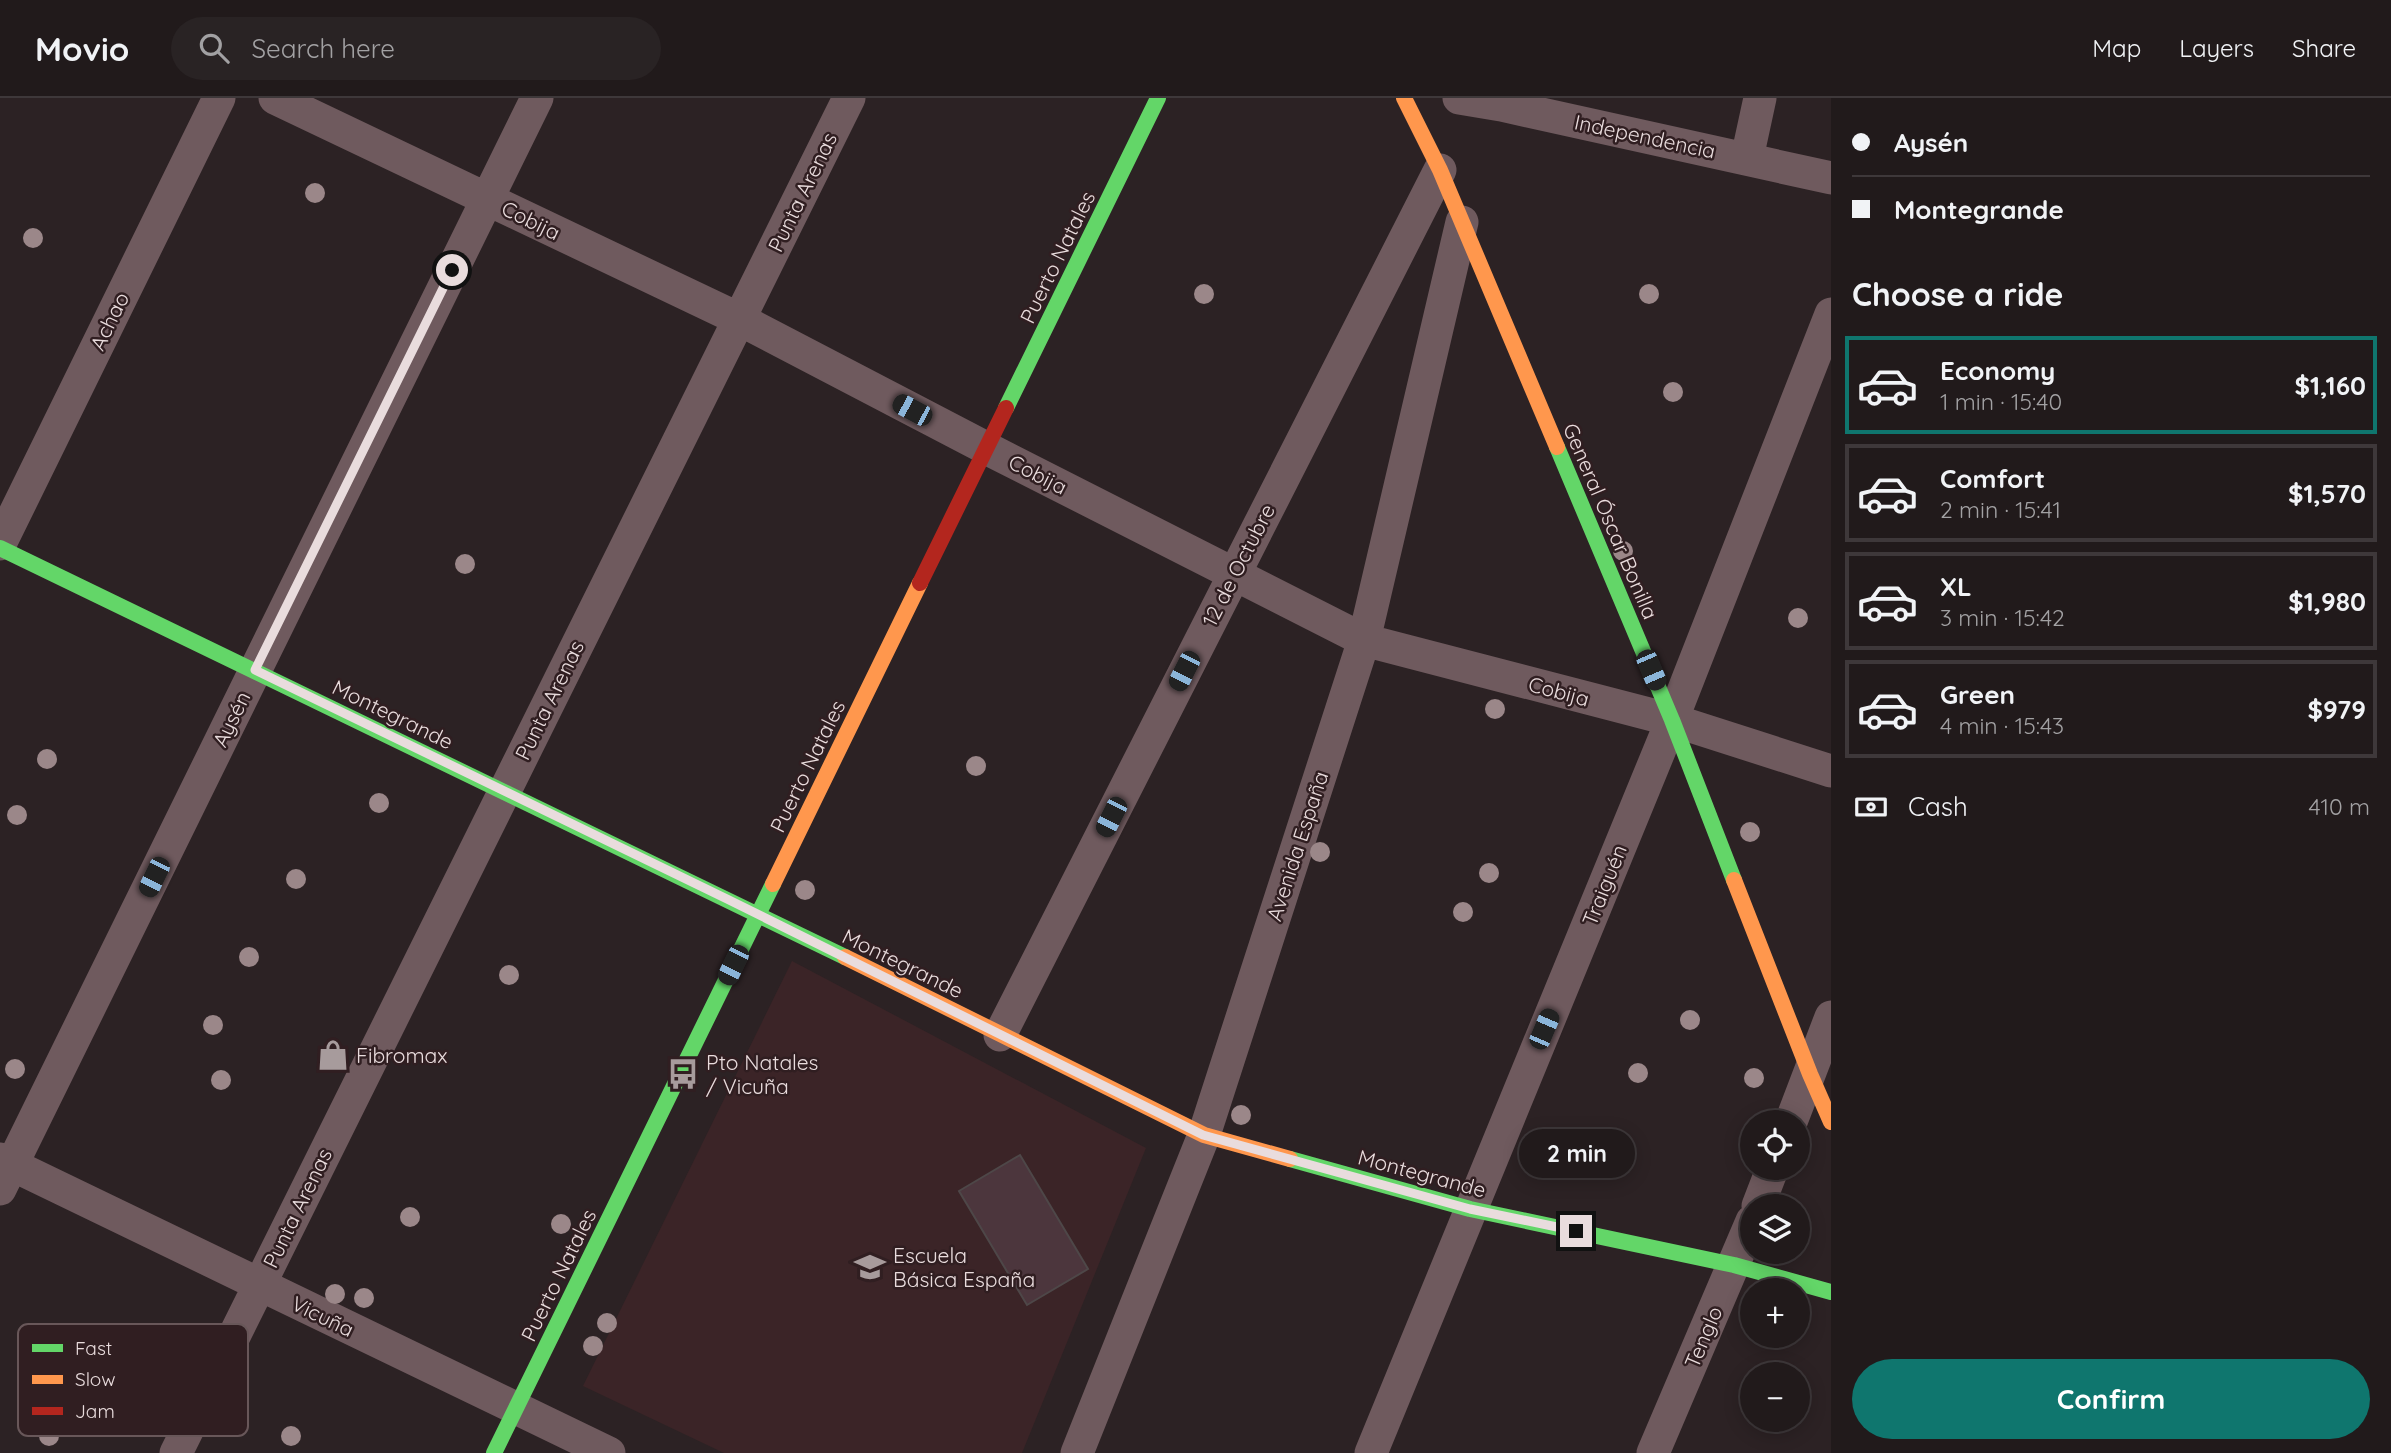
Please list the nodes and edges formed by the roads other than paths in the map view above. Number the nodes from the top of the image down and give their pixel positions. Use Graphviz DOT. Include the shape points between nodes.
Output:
graph roads {
  1 [pos="219,98"];
  2 [pos="275,98"];
  3 [pos="537,98"];
  4 [pos="849,98"];
  5 [pos="1158,98"];
  6 [pos="1404,98"];
  7 [pos="1459,98"];
  8 [pos="1760,98"];
  9 [pos="1501,101"];
  10 [pos="1747,158"];
  11 [pos="1440,170"];
  12 [pos="1831,178"];
  13 [pos="488,199"];
  14 [pos="1462,222"];
  15 [pos="1831,314"];
  16 [pos="739,319"];
  17 [pos="986,448"];
  18 [pos="0,546"];
  19 [pos="1233,574"];
  20 [pos="1364,640"];
  21 [pos="255,670"];
  22 [pos="1672,720"];
  23 [pos="1831,771"];
  24 [pos="504,791"];
  25 [pos="758,915"];
  26 [pos="1831,1017"];
  27 [pos="1000,1035"];
  28 [pos="1810,1074"];
  29 [pos="1796,1110"];
  30 [pos="1831,1122"];
  31 [pos="1203,1135"];
  32 [pos="4,1171"];
  33 [pos="1470,1209"];
  34 [pos="1740,1250"];
  35 [pos="1734,1265"];
  36 [pos="259,1284"];
  37 [pos="1831,1292"];
  38 [pos="239,1324"];
  39 [pos="516,1409"];
  40 [pos="184,1436"];
  41 [pos="176,1453"];
  42 [pos="494,1453"];
  43 [pos="609,1453"];
  44 [pos="1077,1453"];
  45 [pos="1371,1453"];
  46 [pos="1653,1453"];
  1 -- 18 [label="street, Achao"];
  2 -- 13 [label="street, Cobija"];
  3 -- 13 [label="street, Aysén"];
  4 -- 16 [label="street, Punta Arenas"];
  5 -- 17 [label="street, Puerto Natales"];
  6 -- 11 [label="street, General Óscar Bonilla"];
  7 -- 9 [label="street, Independencia"];
  8 -- 10 [label="street"];
  9 -- 10 [label="street, Independencia"];
  10 -- 12 [label="street, Independencia"];
  11 -- 14 [label="street, General Óscar Bonilla"];
  11 -- 19 [label="street, 12 de Octubre"];
  13 -- 16 [label="street, Cobija"];
  13 -- 21 [label="street, Aysén"];
  14 -- 20 [label="street, Avenida España"];
  14 -- 22 [label="street, General Óscar Bonilla"];
  15 -- 22 [label="street, Traiguén"];
  16 -- 17 [label="street, Cobija"];
  16 -- 24 [label="street, Punta Arenas"];
  17 -- 19 [label="street, Cobija"];
  17 -- 25 [label="street, Puerto Natales"];
  18 -- 21 [label="street, Montegrande"];
  19 -- 20 [label="street, Cobija"];
  19 -- 27 [label="street, 12 de Octubre"];
  20 -- 22 [label="street, Cobija"];
  20 -- 31 [label="street, Avenida España"];
  21 -- 24 [label="street, Montegrande"];
  21 -- 32 [label="street, Aysén"];
  22 -- 23 [label="street, Cobija"];
  22 -- 28 [label="street, General Óscar Bonilla"];
  22 -- 33 [label="street, Traiguén"];
  24 -- 25 [label="street, Montegrande"];
  24 -- 36 [label="street, Punta Arenas"];
  25 -- 27 [label="street, Montegrande"];
  25 -- 39 [label="street, Puerto Natales"];
  26 -- 28 [label="street"];
  27 -- 31 [label="street, Montegrande"];
  28 -- 29 [label="street"];
  28 -- 30 [label="street, General Óscar Bonilla"];
  31 -- 33 [label="street, Montegrande"];
  31 -- 44 [label="street, Avenida España"];
  32 -- 36 [label="street, Vicuña"];
  33 -- 35 [label="street, Montegrande"];
  33 -- 45 [label="street, Traiguén"];
  34 -- 35 [label="street, Tenglo"];
  35 -- 37 [label="street, Montegrande"];
  35 -- 46 [label="street, Tenglo"];
  36 -- 38 [label="street, Punta Arenas"];
  36 -- 39 [label="street, Vicuña"];
  39 -- 42 [label="street, Puerto Natales"];
  39 -- 43 [label="street, Vicuña"];
  40 -- 41 [label="street, Punta Arenas"];
}
